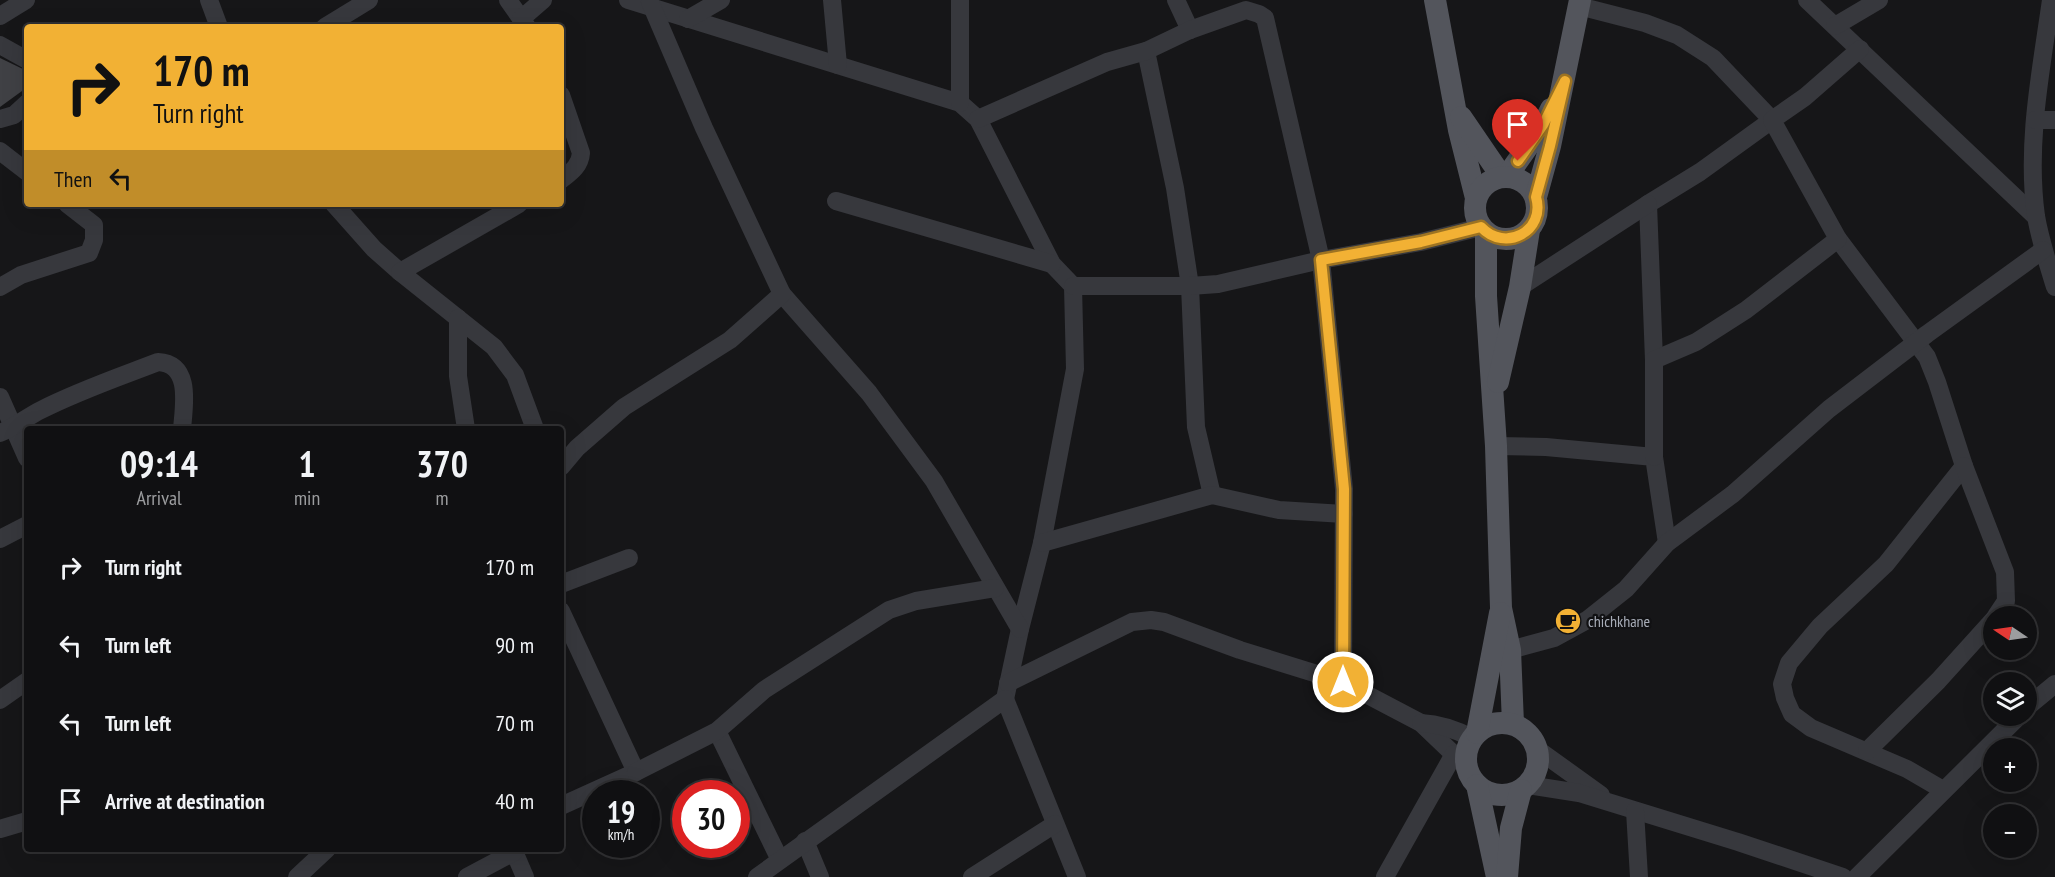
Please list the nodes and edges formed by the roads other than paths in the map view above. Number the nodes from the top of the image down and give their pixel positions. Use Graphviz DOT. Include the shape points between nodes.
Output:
graph roads {
  1 [pos="27,0"];
  2 [pos="209,0"];
  3 [pos="369,0"];
  4 [pos="508,0"];
  5 [pos="543,0"];
  6 [pos="628,0"];
  7 [pos="721,0"];
  8 [pos="832,0"];
  9 [pos="960,0"];
  10 [pos="1176,0"];
  11 [pos="1435,0"];
  12 [pos="1807,0"];
  13 [pos="1879,0"];
  14 [pos="2051,0"];
  15 [pos="1580,3"];
  16 [pos="651,4"];
  17 [pos="0,16"];
  18 [pos="688,19"];
  19 [pos="524,23"];
  20 [pos="218,24"];
  21 [pos="330,24"];
  22 [pos="1835,26"];
  23 [pos="1190,30"];
  24 [pos="0,45"];
  25 [pos="1860,49"];
  26 [pos="1146,51"];
  27 [pos="24,58"];
  28 [pos="838,65"];
  29 [pos="1565,81"];
  30 [pos="960,103"];
  31 [pos="564,104"];
  32 [pos="24,106"];
  33 [pos="1455,108"];
  34 [pos="0,119"];
  35 [pos="978,119"];
  36 [pos="1772,120"];
  37 [pos="2035,120"];
  38 [pos="2055,120"];
  39 [pos="0,151"];
  40 [pos="24,170"];
  41 [pos="1504,176"];
  42 [pos="564,178"];
  43 [pos="1536,197"];
  44 [pos="1476,198"];
  45 [pos="836,201"];
  46 [pos="1648,204"];
  47 [pos="73,207"];
  48 [pos="337,207"];
  49 [pos="514,207"];
  50 [pos="2037,217"];
  51 [pos="1483,229"];
  52 [pos="1529,230"];
  53 [pos="1838,239"];
  54 [pos="2043,250"];
  55 [pos="1321,260"];
  56 [pos="1052,264"];
  57 [pos="400,272"];
  58 [pos="0,286"];
  59 [pos="1073,286"];
  60 [pos="1190,286"];
  61 [pos="1520,287"];
  62 [pos="2055,287"];
  63 [pos="782,294"];
  64 [pos="458,318"];
  65 [pos="1916,343"];
  66 [pos="1654,360"];
  67 [pos="0,397"];
  68 [pos="1492,410"];
  69 [pos="182,426"];
  70 [pos="466,426"];
  71 [pos="534,426"];
  72 [pos="7,430"];
  73 [pos="1496,446"];
  74 [pos="24,454"];
  75 [pos="1654,456"];
  76 [pos="564,463"];
  77 [pos="1964,466"];
  78 [pos="1212,495"];
  79 [pos="1344,514"];
  80 [pos="24,527"];
  81 [pos="0,539"];
  82 [pos="1042,543"];
  83 [pos="1667,543"];
  84 [pos="629,558"];
  85 [pos="564,583"];
  86 [pos="995,588"];
  87 [pos="2002,606"];
  88 [pos="1501,608"];
  89 [pos="564,617"];
  90 [pos="1020,629"];
  91 [pos="1983,631"];
  92 [pos="1510,650"];
  93 [pos="1343,682"];
  94 [pos="24,683"];
  95 [pos="2055,684"];
  96 [pos="1006,691"];
  97 [pos="2037,699"];
  98 [pos="0,700"];
  99 [pos="1421,723"];
  100 [pos="1513,724"];
  101 [pos="2009,726"];
  102 [pos="717,731"];
  103 [pos="1474,735"];
  104 [pos="1537,749"];
  105 [pos="1867,751"];
  106 [pos="1466,768"];
  107 [pos="636,772"];
  108 [pos="1525,787"];
  109 [pos="1943,790"];
  110 [pos="1612,803"];
  111 [pos="564,805"];
  112 [pos="1635,811"];
  113 [pos="24,822"];
  114 [pos="1055,824"];
  115 [pos="0,829"];
  116 [pos="805,841"];
  117 [pos="324,852"];
  118 [pos="512,852"];
  119 [pos="514,852"];
  120 [pos="780,860"];
  121 [pos="297,877"];
  122 [pos="467,877"];
  123 [pos="525,877"];
  124 [pos="757,877"];
  125 [pos="820,877"];
  126 [pos="972,877"];
  127 [pos="1077,877"];
  128 [pos="1385,877"];
  129 [pos="1497,877"];
  130 [pos="1507,877"];
  131 [pos="1639,877"];
  132 [pos="1843,877"];
  133 [pos="1857,877"];
  1 -- 17 [label="street"];
  2 -- 20 [label="street"];
  3 -- 21 [label="street"];
  4 -- 19 [label="street"];
  5 -- 19 [label="street"];
  6 -- 16 [label="street"];
  7 -- 18 [label="street"];
  8 -- 28 [label="street"];
  9 -- 30 [label="street"];
  10 -- 23 [label="street"];
  11 -- 33 [label="main road"];
  12 -- 22 [label="street"];
  13 -- 22 [label="street"];
  14 -- 37 [label="street"];
  15 -- 29 [label="main road"];
  15 -- 36 [label="street" via="1677,35 1713,58"];
  16 -- 18 [label="street"];
  16 -- 63 [label="street"];
  18 -- 28 [label="street"];
  22 -- 25 [label="street"];
  23 -- 26 [label="street"];
  23 -- 55 [label="street" via="1246,10 1265,18"];
  24 -- 27 [label="street"];
  25 -- 36 [label="street"];
  25 -- 50 [label="street"];
  26 -- 35 [label="street" via="1107,62"];
  26 -- 60 [label="street" via="1175,188"];
  28 -- 30 [label="street"];
  29 -- 41 [label="main road" via="1543,125"];
  29 -- 43 [label="main road"];
  30 -- 35 [label="street"];
  31 -- 42 [label="street" via="581,159"];
  32 -- 34 [label="street" via="14,115"];
  33 -- 41 [label="main road"];
  33 -- 44 [label="main road"];
  35 -- 56 [label="street"];
  36 -- 46 [label="street"];
  36 -- 53 [label="street"];
  37 -- 38 [label="street"];
  37 -- 50 [label="street" via="2033,184"];
  39 -- 40 [label="street"];
  41 -- 43 [label="main road" via="1523,181"];
  41 -- 44 [label="main road" via="1488,182"];
  43 -- 52 [label="main road" via="1537,214"];
  44 -- 51 [label="main road" via="1475,215"];
  45 -- 56 [label="street"];
  46 -- 61 [label="street"];
  46 -- 66 [label="street"];
  47 -- 58 [label="street" via="94,225 94,240 88,253"];
  48 -- 57 [label="street"];
  49 -- 57 [label="street"];
  50 -- 54 [label="street"];
  51 -- 52 [label="main road" via="1506,239"];
  51 -- 55 [label="street"];
  51 -- 68 [label="main road"];
  52 -- 61 [label="main road"];
  53 -- 65 [label="street"];
  53 -- 66 [label="street" via="1729,321 1696,342"];
  54 -- 62 [label="street"];
  54 -- 65 [label="street"];
  55 -- 60 [label="street" via="1218,284"];
  55 -- 79 [label="street"];
  56 -- 59 [label="street"];
  57 -- 64 [label="street"];
  59 -- 60 [label="street"];
  59 -- 82 [label="street" via="1075,369"];
  60 -- 78 [label="street" via="1196,427"];
  61 -- 68 [label="main road"];
  63 -- 76 [label="street" via="730,340 624,407"];
  63 -- 86 [label="street" via="868,393 934,481"];
  64 -- 70 [label="street" via="458,376"];
  64 -- 71 [label="street" via="494,347 516,375"];
  65 -- 77 [label="street" via="1927,357 1937,382"];
  65 -- 83 [label="street" via="1829,409 1733,494"];
  66 -- 75 [label="street"];
  67 -- 72 [label="street"];
  68 -- 73 [label="main road"];
  69 -- 72 [label="street" via="185,390 176,369 169,362 158,362 40,411"];
  72 -- 74 [label="street"];
  73 -- 75 [label="street"];
  73 -- 88 [label="main road"];
  75 -- 83 [label="street"];
  77 -- 87 [label="street" via="2005,572 2006,600"];
  77 -- 105 [label="street" via="1886,564 1820,626 1789,663 1782,684 1792,714 1810,728"];
  78 -- 79 [label="street" via="1280,510"];
  78 -- 82 [label="street"];
  79 -- 93 [label="street"];
  80 -- 81 [label="street"];
  82 -- 90 [label="street"];
  83 -- 92 [label="street" via="1626,589 1587,620 1554,638"];
  84 -- 85 [label="street"];
  86 -- 90 [label="street"];
  86 -- 102 [label="street" via="916,601 889,610 764,690"];
  88 -- 92 [label="main road"];
  88 -- 103 [label="main road"];
  89 -- 107 [label="street"];
  90 -- 96 [label="street"];
  91 -- 105 [label="street"];
  92 -- 100 [label="main road"];
  93 -- 96 [label="street" via="1151,620 1132,622"];
  93 -- 99 [label="street"];
  94 -- 98 [label="street"];
  95 -- 97 [label="street"];
  96 -- 114 [label="street"];
  96 -- 116 [label="street"];
  99 -- 103 [label="street"];
  99 -- 106 [label="street"];
  100 -- 103 [label="main road" via="1492,723"];
  100 -- 104 [label="main road" via="1527,732"];
  101 -- 109 [label="street"];
  102 -- 107 [label="street"];
  102 -- 120 [label="street"];
  103 -- 106 [label="main road" via="1466,755"];
  104 -- 108 [label="main road" via="1537,768"];
  104 -- 110 [label="street"];
  105 -- 109 [label="street"];
  106 -- 108 [label="main road" via="1484,791 1503,795"];
  106 -- 128 [label="street"];
  106 -- 129 [label="main road"];
  107 -- 111 [label="street"];
  108 -- 110 [label="street"];
  108 -- 130 [label="main road" via="1511,828"];
  109 -- 133 [label="street"];
  110 -- 112 [label="street"];
  112 -- 131 [label="street"];
  112 -- 132 [label="street"];
  113 -- 115 [label="street"];
  114 -- 126 [label="street"];
  114 -- 127 [label="street"];
  116 -- 120 [label="street"];
  116 -- 125 [label="street"];
  117 -- 121 [label="street"];
  118 -- 122 [label="street"];
  119 -- 123 [label="street"];
  120 -- 124 [label="street"];
}
